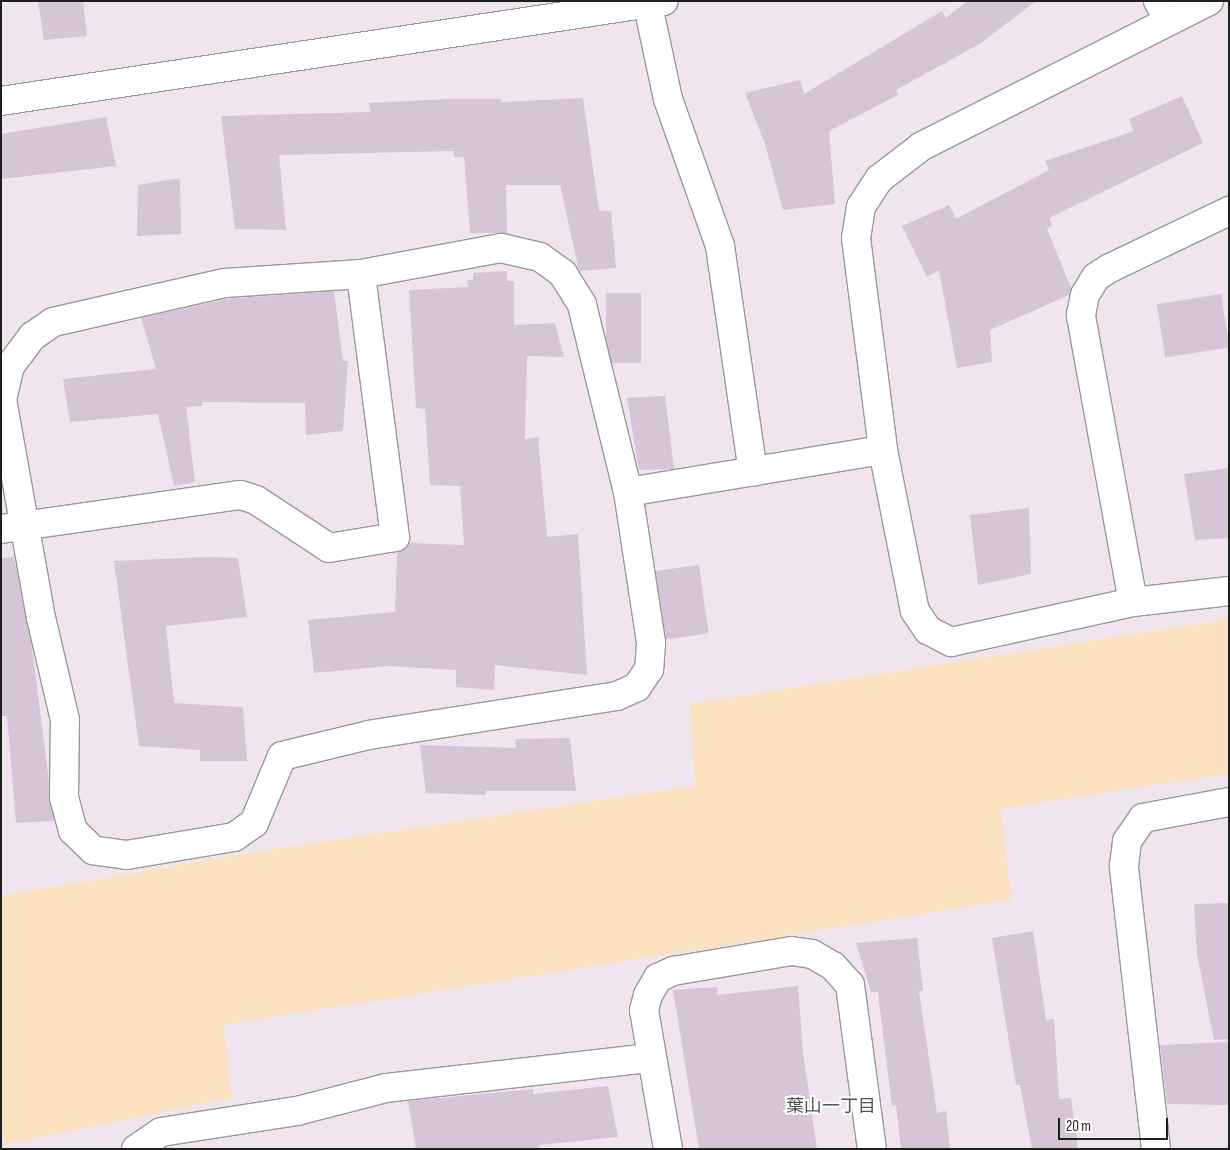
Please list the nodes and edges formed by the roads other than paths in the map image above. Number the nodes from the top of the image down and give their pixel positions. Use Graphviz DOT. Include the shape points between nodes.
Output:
graph roads {
  1 [pos="1209,1"];
  2 [pos="653,2"];
  3 [pos="1164,11"];
  4 [pos="1,101"];
  5 [pos="1229,211"];
  6 [pos="361,274"];
  7 [pos="883,450"];
  8 [pos="754,472"];
  9 [pos="628,492"];
  10 [pos="12,527"];
  11 [pos="1229,591"];
  12 [pos="1133,602"];
  13 [pos="1229,802"];
  14 [pos="651,1058"];
  15 [pos="136,1149"];
  16 [pos="668,1149"];
  17 [pos="872,1149"];
  18 [pos="1156,1149"];
  1 -- 3 [label="street"];
  2 -- 4 [label="street"];
  2 -- 8 [label="street" via="668,99 720,246"];
  3 -- 7 [label="street" via="922,146 879,178 861,207 856,238"];
  5 -- 12 [label="street" via="1110,268 1096,277 1085,295 1081,315"];
  6 -- 9 [label="street" via="502,248 540,257 564,274 582,305"];
  6 -- 10 [label="street" via="225,283 53,322 33,336 10,366 2,400"];
  6 -- 10 [label="street" via="396,537 330,548 256,500 241,495"];
  7 -- 8 [label="street"];
  7 -- 12 [label="street" via="915,611 928,630 951,642"];
  8 -- 9 [label="street"];
  9 -- 10 [label="street" via="651,643 649,669 637,687 617,696 369,735 282,756 254,823 234,838 127,855 93,850 73,831 64,797 65,720"];
  11 -- 12 [label="street"];
  13 -- 18 [label="street" via="1143,818 1126,841 1124,866"];
  14 -- 15 [label="street" via="386,1088 297,1111 161,1132"];
  14 -- 16 [label="street"];
  14 -- 17 [label="street" via="644,1010 658,978 673,971 791,951 812,954 833,966 850,985"];
}
